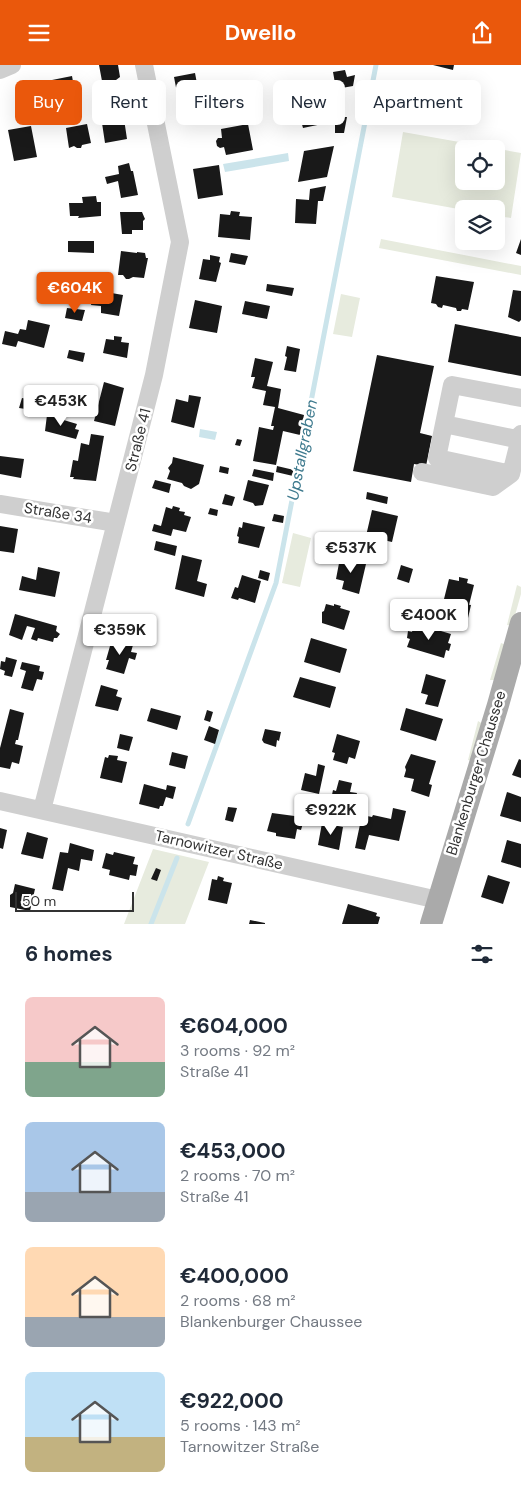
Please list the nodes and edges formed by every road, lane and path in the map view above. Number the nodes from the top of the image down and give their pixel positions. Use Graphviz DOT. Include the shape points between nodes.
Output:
graph roads {
  1 [pos="12,65"];
  2 [pos="144,65"];
  3 [pos="0,70"];
  4 [pos="521,398"];
  5 [pos="444,425"];
  6 [pos="521,438"];
  7 [pos="422,472"];
  8 [pos="510,474"];
  9 [pos="0,504"];
  10 [pos="116,523"];
  11 [pos="521,623"];
  12 [pos="0,801"];
  13 [pos="42,810"];
  14 [pos="438,900"];
  15 [pos="431,924"];
  1 -- 3 [label="street"];
  2 -- 10 [label="street, Straße 41" via="180,242 154,375"];
  4 -- 5 [label="street" via="452,385"];
  5 -- 6 [label="street"];
  5 -- 8 [label="street" via="437,458"];
  6 -- 8 [label="street"];
  7 -- 8 [label="street" via="493,487"];
  9 -- 10 [label="street, Straße 34"];
  10 -- 13 [label="street, Straße 41"];
  11 -- 14 [label="main road, Blankenburger Chaussee"];
  12 -- 13 [label="street, Tarnowitzer Straße"];
  13 -- 14 [label="street, Tarnowitzer Straße"];
  14 -- 15 [label="main road, Blankenburger Chaussee"];
}
